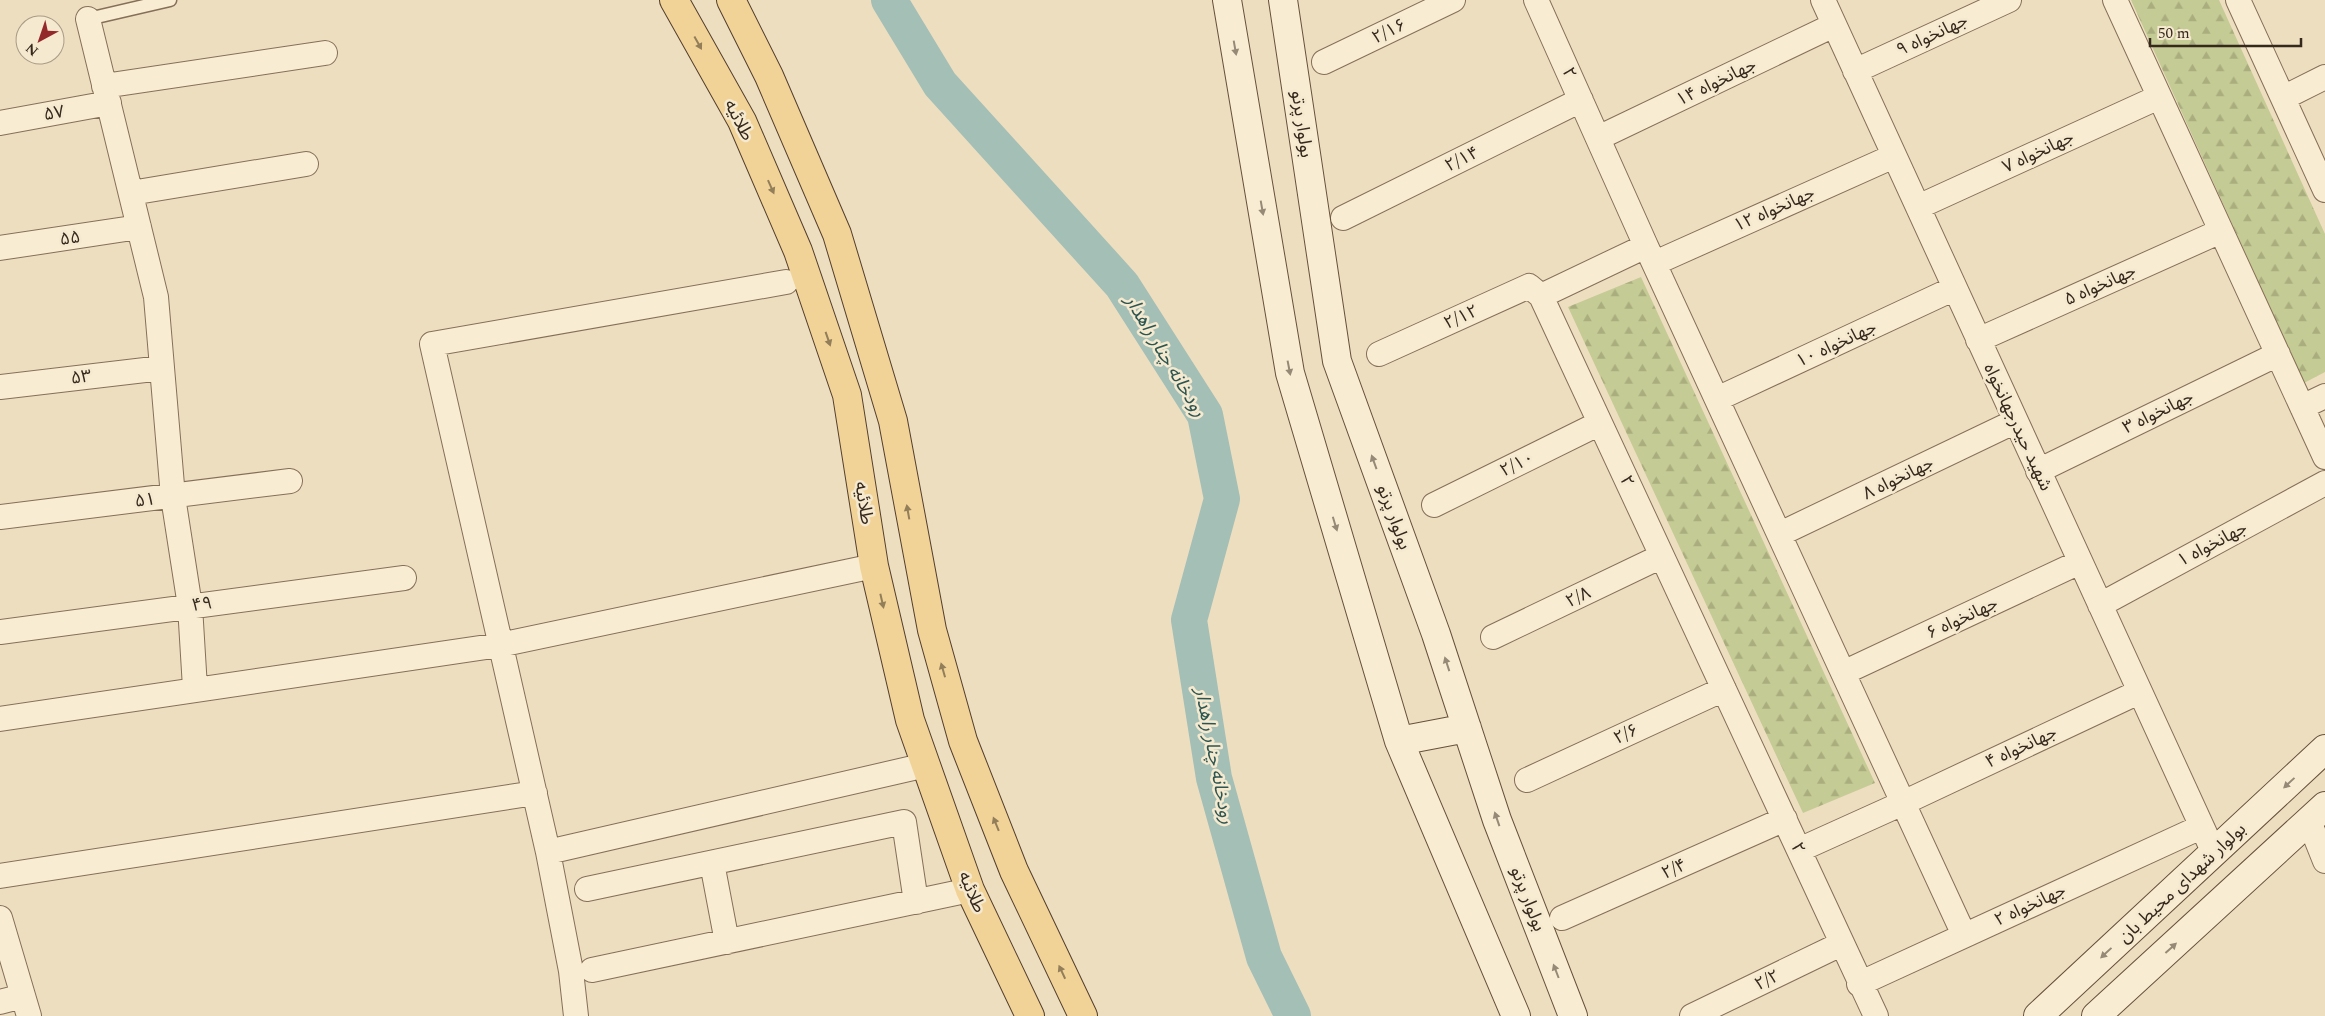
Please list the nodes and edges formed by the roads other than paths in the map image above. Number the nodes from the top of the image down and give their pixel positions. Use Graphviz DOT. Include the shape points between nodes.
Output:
graph roads {
  1 [pos="170,0"];
  2 [pos="674,0"];
  3 [pos="731,0"];
  4 [pos="1227,0"];
  5 [pos="1283,0"];
  6 [pos="1453,0"];
  7 [pos="1536,0"];
  8 [pos="1823,0"];
  9 [pos="2009,0"];
  10 [pos="2115,0"];
  11 [pos="2238,0"];
  12 [pos="88,19"];
  13 [pos="1834,25"];
  14 [pos="325,53"];
  15 [pos="1324,62"];
  16 [pos="1856,71"];
  17 [pos="2325,77"];
  18 [pos="106,95"];
  19 [pos="2159,96"];
  20 [pos="2283,98"];
  21 [pos="1581,100"];
  22 [pos="0,123"];
  23 [pos="1598,138"];
  24 [pos="1894,156"];
  25 [pos="306,164"];
  26 [pos="2325,190"];
  27 [pos="130,193"];
  28 [pos="1918,208"];
  29 [pos="1343,218"];
  30 [pos="139,227"];
  31 [pos="2221,231"];
  32 [pos="0,248"];
  33 [pos="1650,255"];
  34 [pos="786,282"];
  35 [pos="1955,288"];
  36 [pos="1541,296"];
  37 [pos="1978,340"];
  38 [pos="1379,354"];
  39 [pos="2278,354"];
  40 [pos="162,368"];
  41 [pos="0,387"];
  42 [pos="2325,396"];
  43 [pos="1717,399"];
  44 [pos="2302,406"];
  45 [pos="2016,421"];
  46 [pos="1600,424"];
  47 [pos="2325,457"];
  48 [pos="2038,470"];
  49 [pos="290,481"];
  50 [pos="2325,484"];
  51 [pos="173,497"];
  52 [pos="1434,505"];
  53 [pos="0,517"];
  54 [pos="1780,534"];
  55 [pos="1662,556"];
  56 [pos="2080,562"];
  57 [pos="874,566"];
  58 [pos="404,578"];
  59 [pos="2100,605"];
  60 [pos="190,606"];
  61 [pos="0,632"];
  62 [pos="1493,637"];
  63 [pos="500,645"];
  64 [pos="1843,673"];
  65 [pos="195,688"];
  66 [pos="1724,689"];
  67 [pos="2139,692"];
  68 [pos="0,719"];
  69 [pos="1468,728"];
  70 [pos="1399,741"];
  71 [pos="2325,749"];
  72 [pos="926,765"];
  73 [pos="1527,780"];
  74 [pos="534,793"];
  75 [pos="1903,803"];
  76 [pos="2317,814"];
  77 [pos="1785,819"];
  78 [pos="2201,827"];
  79 [pos="1799,850"];
  80 [pos="548,852"];
  81 [pos="2214,853"];
  82 [pos="2325,861"];
  83 [pos="712,863"];
  84 [pos="0,876"];
  85 [pos="587,889"];
  86 [pos="970,890"];
  87 [pos="916,902"];
  88 [pos="0,918"];
  89 [pos="1562,918"];
  90 [pos="1964,935"];
  91 [pos="727,942"];
  92 [pos="1841,944"];
  93 [pos="592,970"];
  94 [pos="1860,984"];
  95 [pos="0,1002"];
  96 [pos="26,1006"];
  97 [pos="576,1016"];
  98 [pos="1030,1016"];
  99 [pos="1083,1016"];
  100 [pos="1516,1016"];
  101 [pos="1573,1016"];
  102 [pos="1692,1016"];
  103 [pos="1876,1016"];
  104 [pos="2038,1016"];
  105 [pos="2096,1016"];
  1 -- 12 [label="lane"];
  2 -- 57 [label="main road, طلائیه, one-way" via="742,122 798,250 847,395"];
  99 -- 3 [label="main road, one-way" via="1014,871 963,741 932,630 893,421 837,234 769,76"];
  4 -- 70 [label="main road, one-way" via="1290,373"];
  69 -- 5 [label="main road, بولوار پرتو, one-way" via="1337,361"];
  6 -- 15 [label="street, ۲/۱۶"];
  7 -- 21 [label="street, ۲"];
  8 -- 13 [label="street, شهید حیدرجهانخواه"];
  9 -- 16 [label="street, جهانخواه ۹"];
  10 -- 19 [label="street"];
  11 -- 20 [label="street"];
  12 -- 18 [label="street"];
  13 -- 16 [label="street, شهید حیدرجهانخواه"];
  13 -- 23 [label="street, جهانخواه ۱۴"];
  14 -- 18 [label="street, ۵۷"];
  16 -- 24 [label="street, شهید حیدرجهانخواه"];
  17 -- 20 [label="street"];
  18 -- 22 [label="street, ۵۷"];
  18 -- 27 [label="street"];
  19 -- 28 [label="street, جهانخواه ۷"];
  19 -- 31 [label="street"];
  20 -- 26 [label="street"];
  21 -- 23 [label="street, ۲"];
  21 -- 29 [label="street, ۲/۱۴"];
  23 -- 33 [label="street, ۲"];
  24 -- 28 [label="street, شهید حیدرجهانخواه"];
  24 -- 33 [label="street, جهانخواه ۱۲"];
  25 -- 27 [label="street"];
  27 -- 30 [label="street"];
  28 -- 35 [label="street, شهید حیدرجهانخواه"];
  30 -- 32 [label="street, ۵۵"];
  30 -- 40 [label="street" via="156,298"];
  31 -- 37 [label="street, جهانخواه ۵"];
  31 -- 39 [label="street"];
  33 -- 36 [label="street"];
  33 -- 43 [label="street, ۲"];
  34 -- 63 [label="street" via="432,344"];
  35 -- 37 [label="street, شهید حیدرجهانخواه"];
  35 -- 43 [label="street, جهانخواه ۱۰"];
  36 -- 38 [label="street, ۲/۱۲" via="1529,286"];
  36 -- 46 [label="street, ۲"];
  37 -- 45 [label="street, شهید حیدرجهانخواه"];
  39 -- 44 [label="street"];
  39 -- 48 [label="street, جهانخواه ۳"];
  40 -- 41 [label="street, ۵۳"];
  40 -- 51 [label="street"];
  42 -- 44 [label="street"];
  43 -- 54 [label="street, ۲"];
  44 -- 47 [label="street"];
  45 -- 48 [label="street, شهید حیدرجهانخواه"];
  45 -- 54 [label="street, جهانخواه ۸"];
  46 -- 52 [label="street, ۲/۱۰"];
  46 -- 55 [label="street, ۲"];
  48 -- 56 [label="street, شهید حیدرجهانخواه"];
  49 -- 51 [label="street, ۵۱"];
  50 -- 59 [label="street, جهانخواه ۱"];
  51 -- 53 [label="street, ۵۱"];
  51 -- 60 [label="street"];
  54 -- 64 [label="street, ۲"];
  55 -- 62 [label="street, ۲/۸"];
  55 -- 66 [label="street, ۲"];
  56 -- 59 [label="street, شهید حیدرجهانخواه"];
  56 -- 64 [label="street, جهانخواه ۶"];
  57 -- 63 [label="street"];
  57 -- 72 [label="main road, طلائیه, one-way" via="910,720"];
  58 -- 60 [label="street, ۴۹"];
  59 -- 67 [label="street, شهید حیدرجهانخواه"];
  60 -- 61 [label="street, ۴۹"];
  60 -- 65 [label="street"];
  63 -- 65 [label="street"];
  63 -- 74 [label="street"];
  64 -- 75 [label="street, ۲"];
  65 -- 68 [label="street"];
  66 -- 73 [label="street, ۲/۶"];
  66 -- 77 [label="street, ۲"];
  67 -- 75 [label="street, جهانخواه ۴"];
  67 -- 78 [label="street, شهید حیدرجهانخواه"];
  69 -- 70 [label="main road"];
  101 -- 69 [label="main road, بولوار پرتو, one-way" via="1497,820"];
  70 -- 100 [label="main road"];
  71 -- 81 [label="main road, بولوار شهدای محیط بان, one-way"];
  72 -- 80 [label="street"];
  72 -- 86 [label="main road, طلائیه"];
  74 -- 80 [label="street"];
  74 -- 84 [label="street"];
  75 -- 79 [label="street, جهانخواه ۴"];
  75 -- 90 [label="street, ۲"];
  76 -- 82 [label="street"];
  105 -- 76 [label="main road, one-way"];
  77 -- 79 [label="street, ۲"];
  77 -- 89 [label="street, ۲/۴"];
  78 -- 81 [label="street, شهید حیدرجهانخواه"];
  78 -- 90 [label="street, جهانخواه ۲"];
  79 -- 92 [label="street, ۲"];
  80 -- 97 [label="street" via="571,971"];
  81 -- 104 [label="main road, بولوار شهدای محیط بان, one-way"];
  83 -- 85 [label="street"];
  83 -- 87 [label="street" via="904,822"];
  83 -- 91 [label="street"];
  86 -- 87 [label="street"];
  86 -- 98 [label="main road, طلائیه"];
  87 -- 91 [label="street"];
  88 -- 96 [label="street"];
  90 -- 94 [label="street, جهانخواه ۲"];
  91 -- 93 [label="street"];
  92 -- 94 [label="street, ۲"];
  92 -- 102 [label="street, ۲/۲"];
  94 -- 103 [label="street, ۲"];
  95 -- 96 [label="street"];
}
